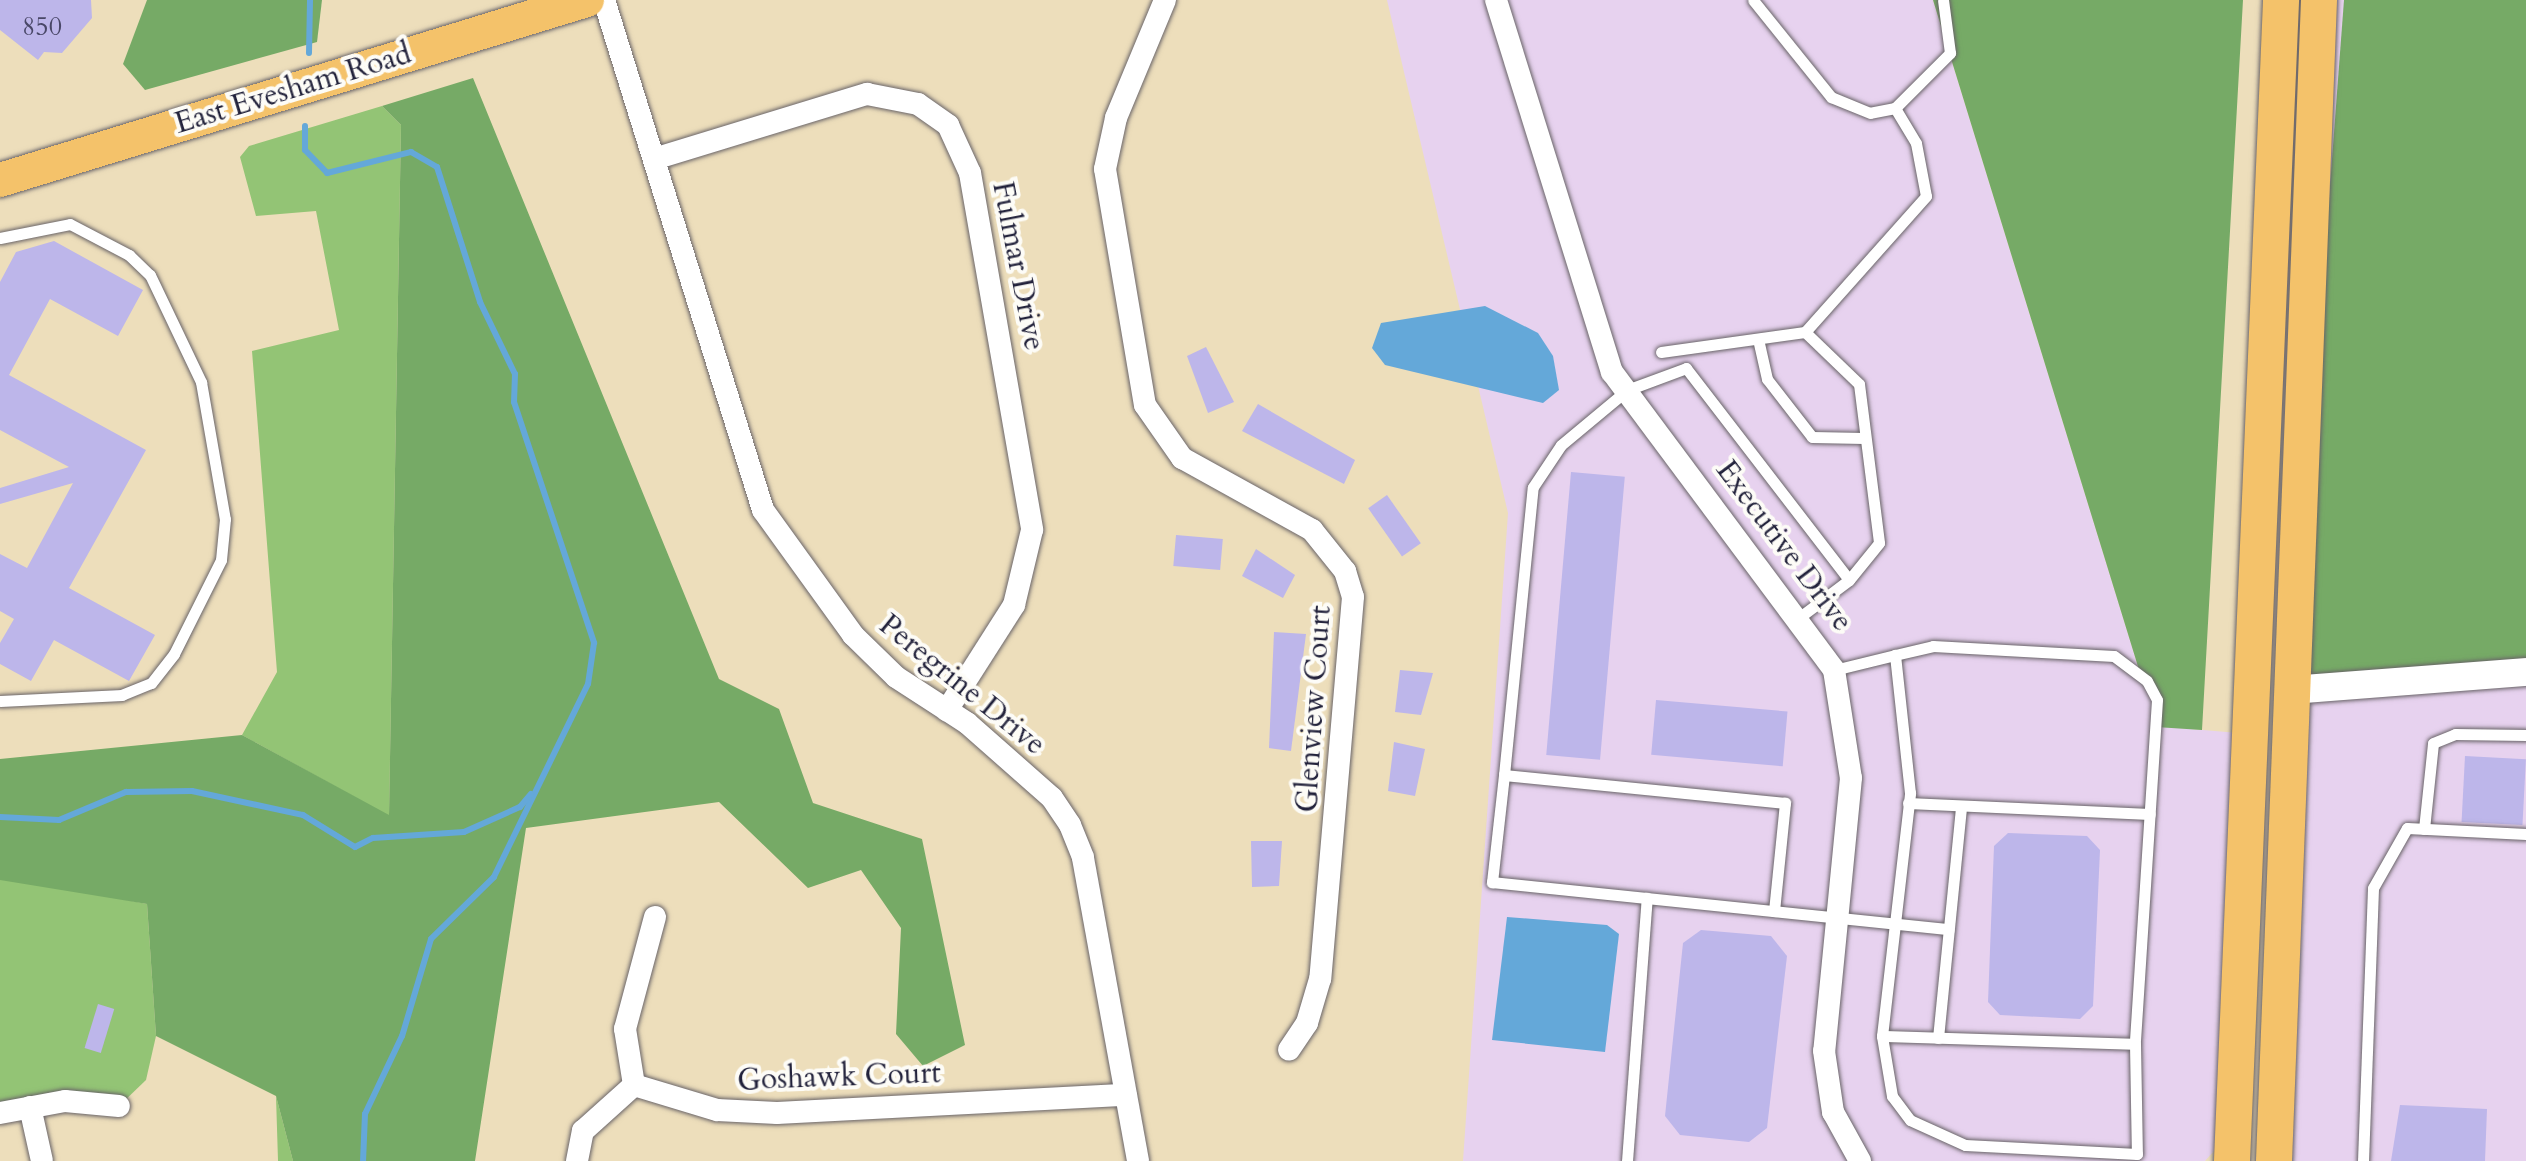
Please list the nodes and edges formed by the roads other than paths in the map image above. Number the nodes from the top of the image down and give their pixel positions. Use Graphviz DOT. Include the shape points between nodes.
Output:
graph roads {
  1 [pos="604,0"];
  2 [pos="1165,0"];
  3 [pos="1496,0"];
  4 [pos="1753,0"];
  5 [pos="1943,0"];
  6 [pos="2281,0"];
  7 [pos="2319,0"];
  8 [pos="568,3"];
  9 [pos="1895,108"];
  10 [pos="654,159"];
  11 [pos="0,180"];
  12 [pos="0,238"];
  13 [pos="1805,332"];
  14 [pos="1758,339"];
  15 [pos="1661,352"];
  16 [pos="1627,390"];
  17 [pos="1864,438"];
  18 [pos="1849,580"];
  19 [pos="1801,616"];
  20 [pos="2254,621"];
  21 [pos="1895,655"];
  22 [pos="1834,670"];
  23 [pos="2526,672"];
  24 [pos="2292,690"];
  25 [pos="0,701"];
  26 [pos="947,710"];
  27 [pos="2526,735"];
  28 [pos="1504,775"];
  29 [pos="1908,803"];
  30 [pos="1961,806"];
  31 [pos="2150,814"];
  32 [pos="2424,829"];
  33 [pos="2526,834"];
  34 [pos="1647,898"];
  35 [pos="1774,911"];
  36 [pos="655,917"];
  37 [pos="1841,918"];
  38 [pos="1895,923"];
  39 [pos="1949,929"];
  40 [pos="1882,1036"];
  41 [pos="1938,1038"];
  42 [pos="2135,1044"];
  43 [pos="1289,1050"];
  44 [pos="634,1085"];
  45 [pos="1126,1095"];
  46 [pos="119,1106"];
  47 [pos="30,1107"];
  48 [pos="0,1113"];
  49 [pos="2233,1146"];
  50 [pos="42,1161"];
  51 [pos="577,1161"];
  52 [pos="1138,1161"];
  53 [pos="1627,1161"];
  54 [pos="1860,1161"];
  55 [pos="2205,1161"];
  56 [pos="2274,1161"];
  57 [pos="2363,1161"];
  1 -- 10 [label="street, Peregrine Drive"];
  2 -- 43 [label="street, Glenview Court" via="1116,118 1105,169 1145,405 1182,458 1312,530 1345,571 1353,597 1320,979 1307,1023"];
  3 -- 16 [label="street, Executive Drive" via="1591,318"];
  4 -- 9 [label="lane" via="1831,97 1870,113"];
  5 -- 9 [label="lane" via="1950,53"];
  6 -- 20 [label="highway"];
  7 -- 24 [label="highway"];
  8 -- 11 [label="main road, East Evesham Road"];
  9 -- 13 [label="lane" via="1916,143 1926,196"];
  10 -- 26 [label="street, Peregrine Drive" via="763,510 853,635"];
  10 -- 26 [label="street, Fulmar Drive" via="867,94 918,104 948,125 970,173 1032,530 1030,566 1014,605"];
  12 -- 25 [label="lane" via="70,224 129,255 150,275 201,382 225,519 221,560 174,654 151,683 122,695"];
  13 -- 14 [label="lane"];
  13 -- 17 [label="lane" via="1852,369"];
  14 -- 15 [label="lane"];
  14 -- 17 [label="lane" via="1767,379 1812,437"];
  16 -- 18 [label="lane" via="1686,368"];
  16 -- 19 [label="street, Executive Drive"];
  16 -- 28 [label="lane" via="1561,445 1533,487"];
  17 -- 18 [label="lane" via="1879,543"];
  18 -- 19 [label="lane"];
  19 -- 22 [label="street, Executive Drive"];
  20 -- 24 [label="highway" via="2262,672"];
  20 -- 49 [label="highway"];
  21 -- 22 [label="lane"];
  21 -- 29 [label="lane"];
  21 -- 31 [label="lane" via="1933,646 2114,656 2133,666 2157,700"];
  22 -- 37 [label="street, Executive Drive" via="1851,778"];
  23 -- 24 [label="street"];
  24 -- 56 [label="highway"];
  26 -- 45 [label="street, Peregrine Drive" via="1052,798 1070,825"];
  27 -- 32 [label="lane" via="2455,734 2433,743"];
  28 -- 34 [label="lane" via="1492,882"];
  28 -- 35 [label="lane" via="1785,803"];
  29 -- 30 [label="lane"];
  29 -- 38 [label="lane"];
  30 -- 31 [label="lane"];
  30 -- 39 [label="lane"];
  31 -- 42 [label="lane"];
  32 -- 33 [label="lane"];
  32 -- 57 [label="lane" via="2407,828 2373,888"];
  34 -- 35 [label="lane"];
  34 -- 53 [label="lane"];
  35 -- 37 [label="lane"];
  36 -- 44 [label="street" via="625,1029"];
  37 -- 38 [label="lane"];
  37 -- 54 [label="street, Executive Drive" via="1824,1051 1833,1112"];
  38 -- 39 [label="lane"];
  38 -- 40 [label="lane"];
  39 -- 41 [label="lane"];
  40 -- 41 [label="lane"];
  40 -- 42 [label="lane" via="1892,1096 1936,1137 1965,1145 2137,1154"];
  41 -- 42 [label="lane"];
  44 -- 45 [label="street, Goshawk Court" via="717,1110 777,1113"];
  44 -- 51 [label="street" via="583,1131"];
  45 -- 52 [label="street, Peregrine Drive"];
  46 -- 47 [label="street"];
  47 -- 48 [label="street"];
  47 -- 50 [label="street"];
  49 -- 55 [label="highway"];
}
